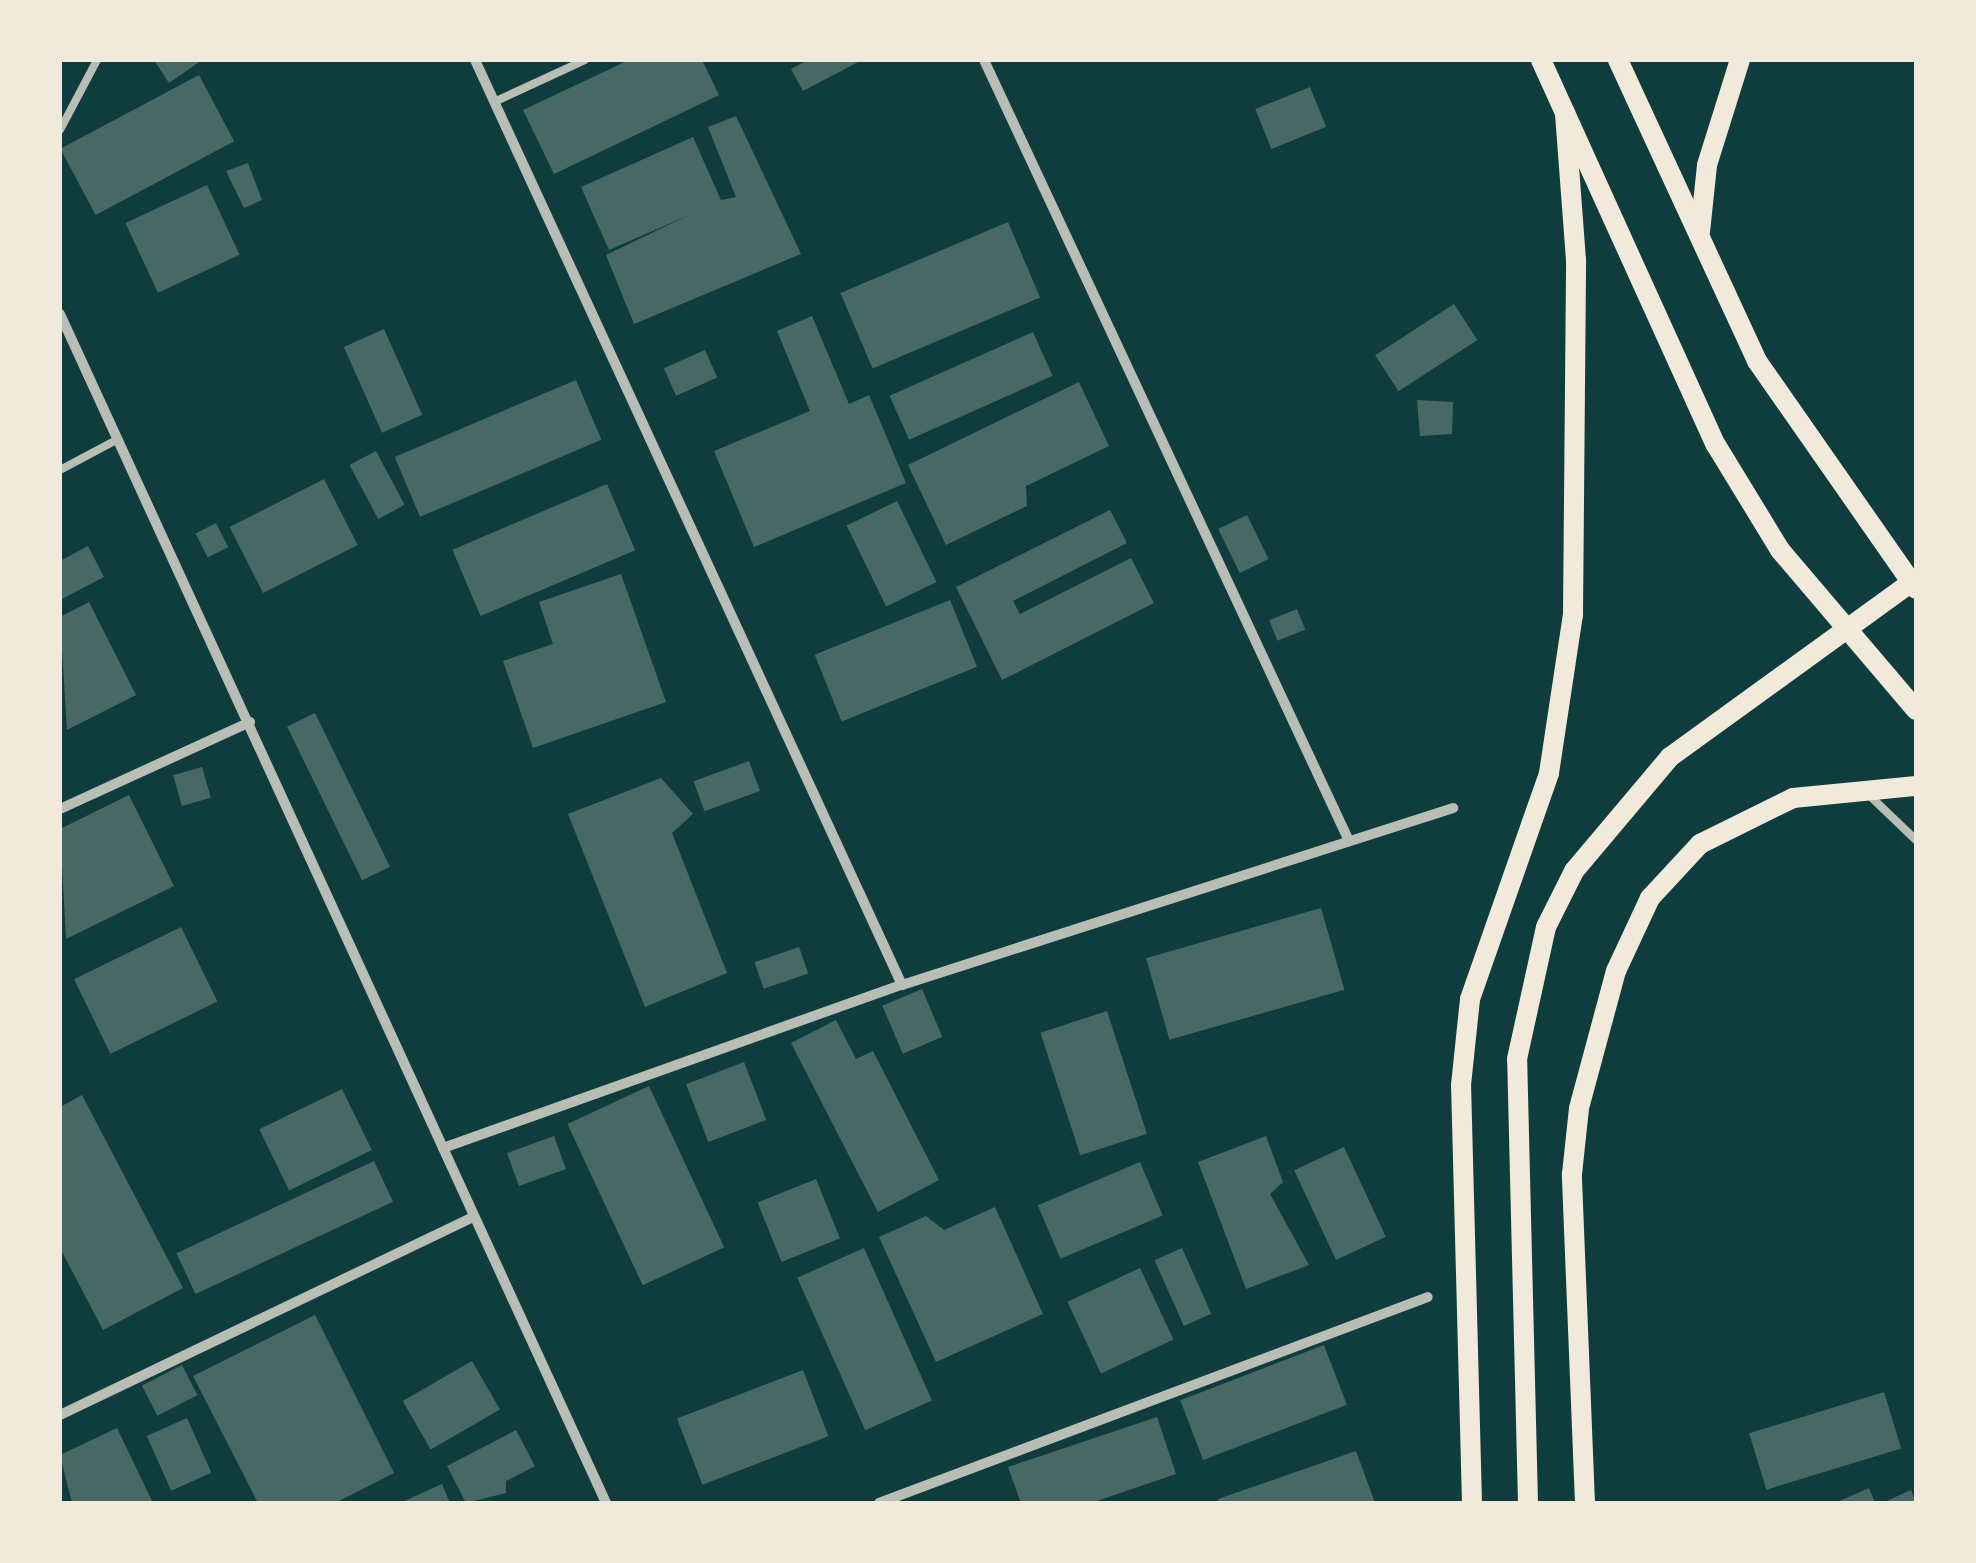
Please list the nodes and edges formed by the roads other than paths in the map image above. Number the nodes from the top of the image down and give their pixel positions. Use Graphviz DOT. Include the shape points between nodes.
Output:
graph roads {
  1 [pos="97,60"];
  2 [pos="475,60"];
  3 [pos="584,60"];
  4 [pos="984,60"];
  5 [pos="1541,60"];
  6 [pos="1618,60"];
  7 [pos="1740,60"];
  8 [pos="494,102"];
  9 [pos="1565,112"];
  10 [pos="60,130"];
  11 [pos="1700,234"];
  12 [pos="60,314"];
  13 [pos="118,439"];
  14 [pos="60,470"];
  15 [pos="1916,579"];
  16 [pos="1916,589"];
  17 [pos="1916,710"];
  18 [pos="250,722"];
  19 [pos="1860,785"];
  20 [pos="1916,786"];
  21 [pos="1453,808"];
  22 [pos="60,809"];
  23 [pos="1916,840"];
  24 [pos="1349,841"];
  25 [pos="902,986"];
  26 [pos="443,1148"];
  27 [pos="472,1218"];
  28 [pos="1428,1297"];
  29 [pos="60,1415"];
  30 [pos="606,1503"];
  31 [pos="879,1503"];
  32 [pos="1472,1503"];
  33 [pos="1528,1503"];
  34 [pos="1584,1503"];
  1 -- 10 [label="lane"];
  2 -- 8 [label="street"];
  3 -- 8 [label="lane"];
  4 -- 24 [label="street"];
  5 -- 9 [label="main road"];
  6 -- 11 [label="main road"];
  7 -- 11 [label="main road" via="1707,165"];
  8 -- 25 [label="street"];
  9 -- 17 [label="main road" via="1716,445 1780,550"];
  9 -- 32 [label="main road" via="1576,260 1574,615 1549,773 1470,999 1462,1085"];
  11 -- 16 [label="main road" via="1756,361"];
  12 -- 13 [label="street"];
  13 -- 14 [label="lane"];
  13 -- 18 [label="street"];
  15 -- 33 [label="main road" via="1670,757 1574,870 1525,992 1516,1151"];
  18 -- 22 [label="street"];
  18 -- 26 [label="street"];
  19 -- 20 [label="main road"];
  19 -- 23 [label="lane"];
  19 -- 34 [label="main road" via="1793,798 1700,844 1650,898 1616,970 1578,1108 1572,1174"];
  21 -- 24 [label="street"];
  24 -- 25 [label="street"];
  25 -- 26 [label="street"];
  26 -- 27 [label="street"];
  27 -- 29 [label="street"];
  27 -- 30 [label="street"];
  28 -- 31 [label="street"];
}
